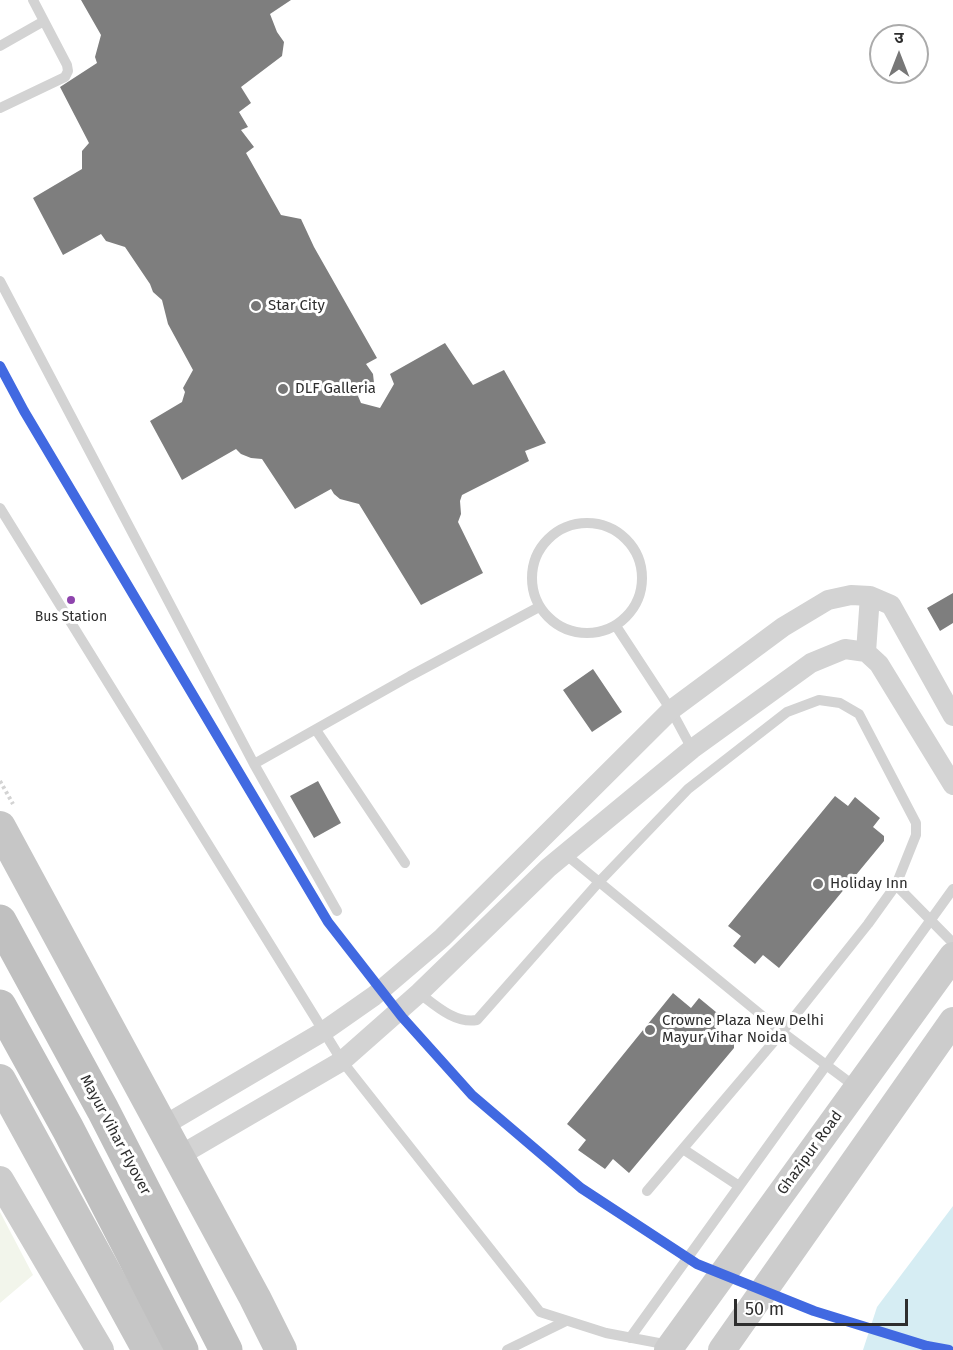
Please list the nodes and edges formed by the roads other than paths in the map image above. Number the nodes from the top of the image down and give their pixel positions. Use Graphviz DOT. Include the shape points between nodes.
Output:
graph roads {
  1 [pos="33,0"];
  2 [pos="44,21"];
  3 [pos="0,46"];
  4 [pos="0,108"];
  5 [pos="0,281"];
  6 [pos="0,508"];
  7 [pos="870,597"];
  8 [pos="539,607"];
  9 [pos="616,626"];
  10 [pos="866,652"];
  11 [pos="671,710"];
  12 [pos="952,714"];
  13 [pos="316,730"];
  14 [pos="692,749"];
  15 [pos="254,764"];
  16 [pos="953,784"];
  17 [pos="0,827"];
  18 [pos="565,854"];
  19 [pos="405,863"];
  20 [pos="598,883"];
  21 [pos="896,885"];
  22 [pos="953,890"];
  23 [pos="337,911"];
  24 [pos="0,921"];
  25 [pos="931,921"];
  26 [pos="953,943"];
  27 [pos="953,956"];
  28 [pos="419,993"];
  29 [pos="0,1006"];
  30 [pos="953,1021"];
  31 [pos="324,1031"];
  32 [pos="782,1032"];
  33 [pos="342,1061"];
  34 [pos="826,1065"];
  35 [pos="0,1080"];
  36 [pos="857,1088"];
  37 [pos="163,1126"];
  38 [pos="683,1149"];
  39 [pos="179,1156"];
  40 [pos="0,1180"];
  41 [pos="739,1186"];
  42 [pos="647,1191"];
  43 [pos="566,1321"];
  44 [pos="630,1338"];
  45 [pos="669,1348"];
  46 [pos="100,1350"];
  47 [pos="148,1350"];
  48 [pos="182,1350"];
  49 [pos="226,1350"];
  50 [pos="281,1350"];
  51 [pos="507,1350"];
  52 [pos="722,1350"];
  1 -- 2 [label="lane"];
  2 -- 3 [label="lane"];
  2 -- 4 [label="lane" via="67,65 65,77"];
  5 -- 15 [label="lane"];
  6 -- 31 [label="lane"];
  7 -- 10 [label="street"];
  7 -- 11 [label="street" via="851,595 828,600 783,627"];
  7 -- 12 [label="street" via="891,605"];
  8 -- 9 [label="lane" via="554,623 573,632 595,633"];
  8 -- 9 [label="lane" via="531,586 532,565 542,545 558,531 579,523 601,524 620,534 635,550 642,570 641,592 632,612"];
  8 -- 13 [label="lane"];
  9 -- 11 [label="lane"];
  10 -- 14 [label="street" via="845,649 811,663"];
  10 -- 16 [label="street" via="879,664"];
  11 -- 14 [label="lane"];
  11 -- 31 [label="street" via="442,938 375,996"];
  13 -- 15 [label="lane"];
  13 -- 19 [label="lane"];
  14 -- 18 [label="street"];
  15 -- 23 [label="lane"];
  17 -- 37 [label="main road"];
  18 -- 20 [label="lane"];
  18 -- 28 [label="street"];
  20 -- 21 [label="lane" via="688,789 787,712 819,700 840,703 859,714 916,823 916,834"];
  20 -- 28 [label="lane" via="477,1020 466,1021 445,1013"];
  20 -- 32 [label="lane"];
  21 -- 25 [label="lane"];
  21 -- 32 [label="lane"];
  22 -- 25 [label="lane"];
  24 -- 49 [label="highway, Mayur Vihar Flyover" via="103,1110"];
  25 -- 26 [label="lane"];
  25 -- 34 [label="lane"];
  27 -- 36 [label="main road, Ghazipur Road"];
  28 -- 33 [label="street"];
  29 -- 48 [label="highway"];
  30 -- 52 [label="main road"];
  31 -- 33 [label="lane"];
  31 -- 37 [label="street"];
  32 -- 34 [label="lane"];
  32 -- 38 [label="lane"];
  33 -- 39 [label="street"];
  33 -- 43 [label="lane" via="540,1312"];
  34 -- 36 [label="lane"];
  34 -- 41 [label="lane"];
  35 -- 47 [label="main road"];
  36 -- 45 [label="main road, Ghazipur Road"];
  37 -- 39 [label="main road"];
  38 -- 41 [label="lane"];
  38 -- 42 [label="lane"];
  39 -- 50 [label="main road"];
  40 -- 46 [label="main road"];
  41 -- 44 [label="lane"];
  43 -- 44 [label="lane"];
  43 -- 51 [label="lane"];
  44 -- 45 [label="lane"];
}
